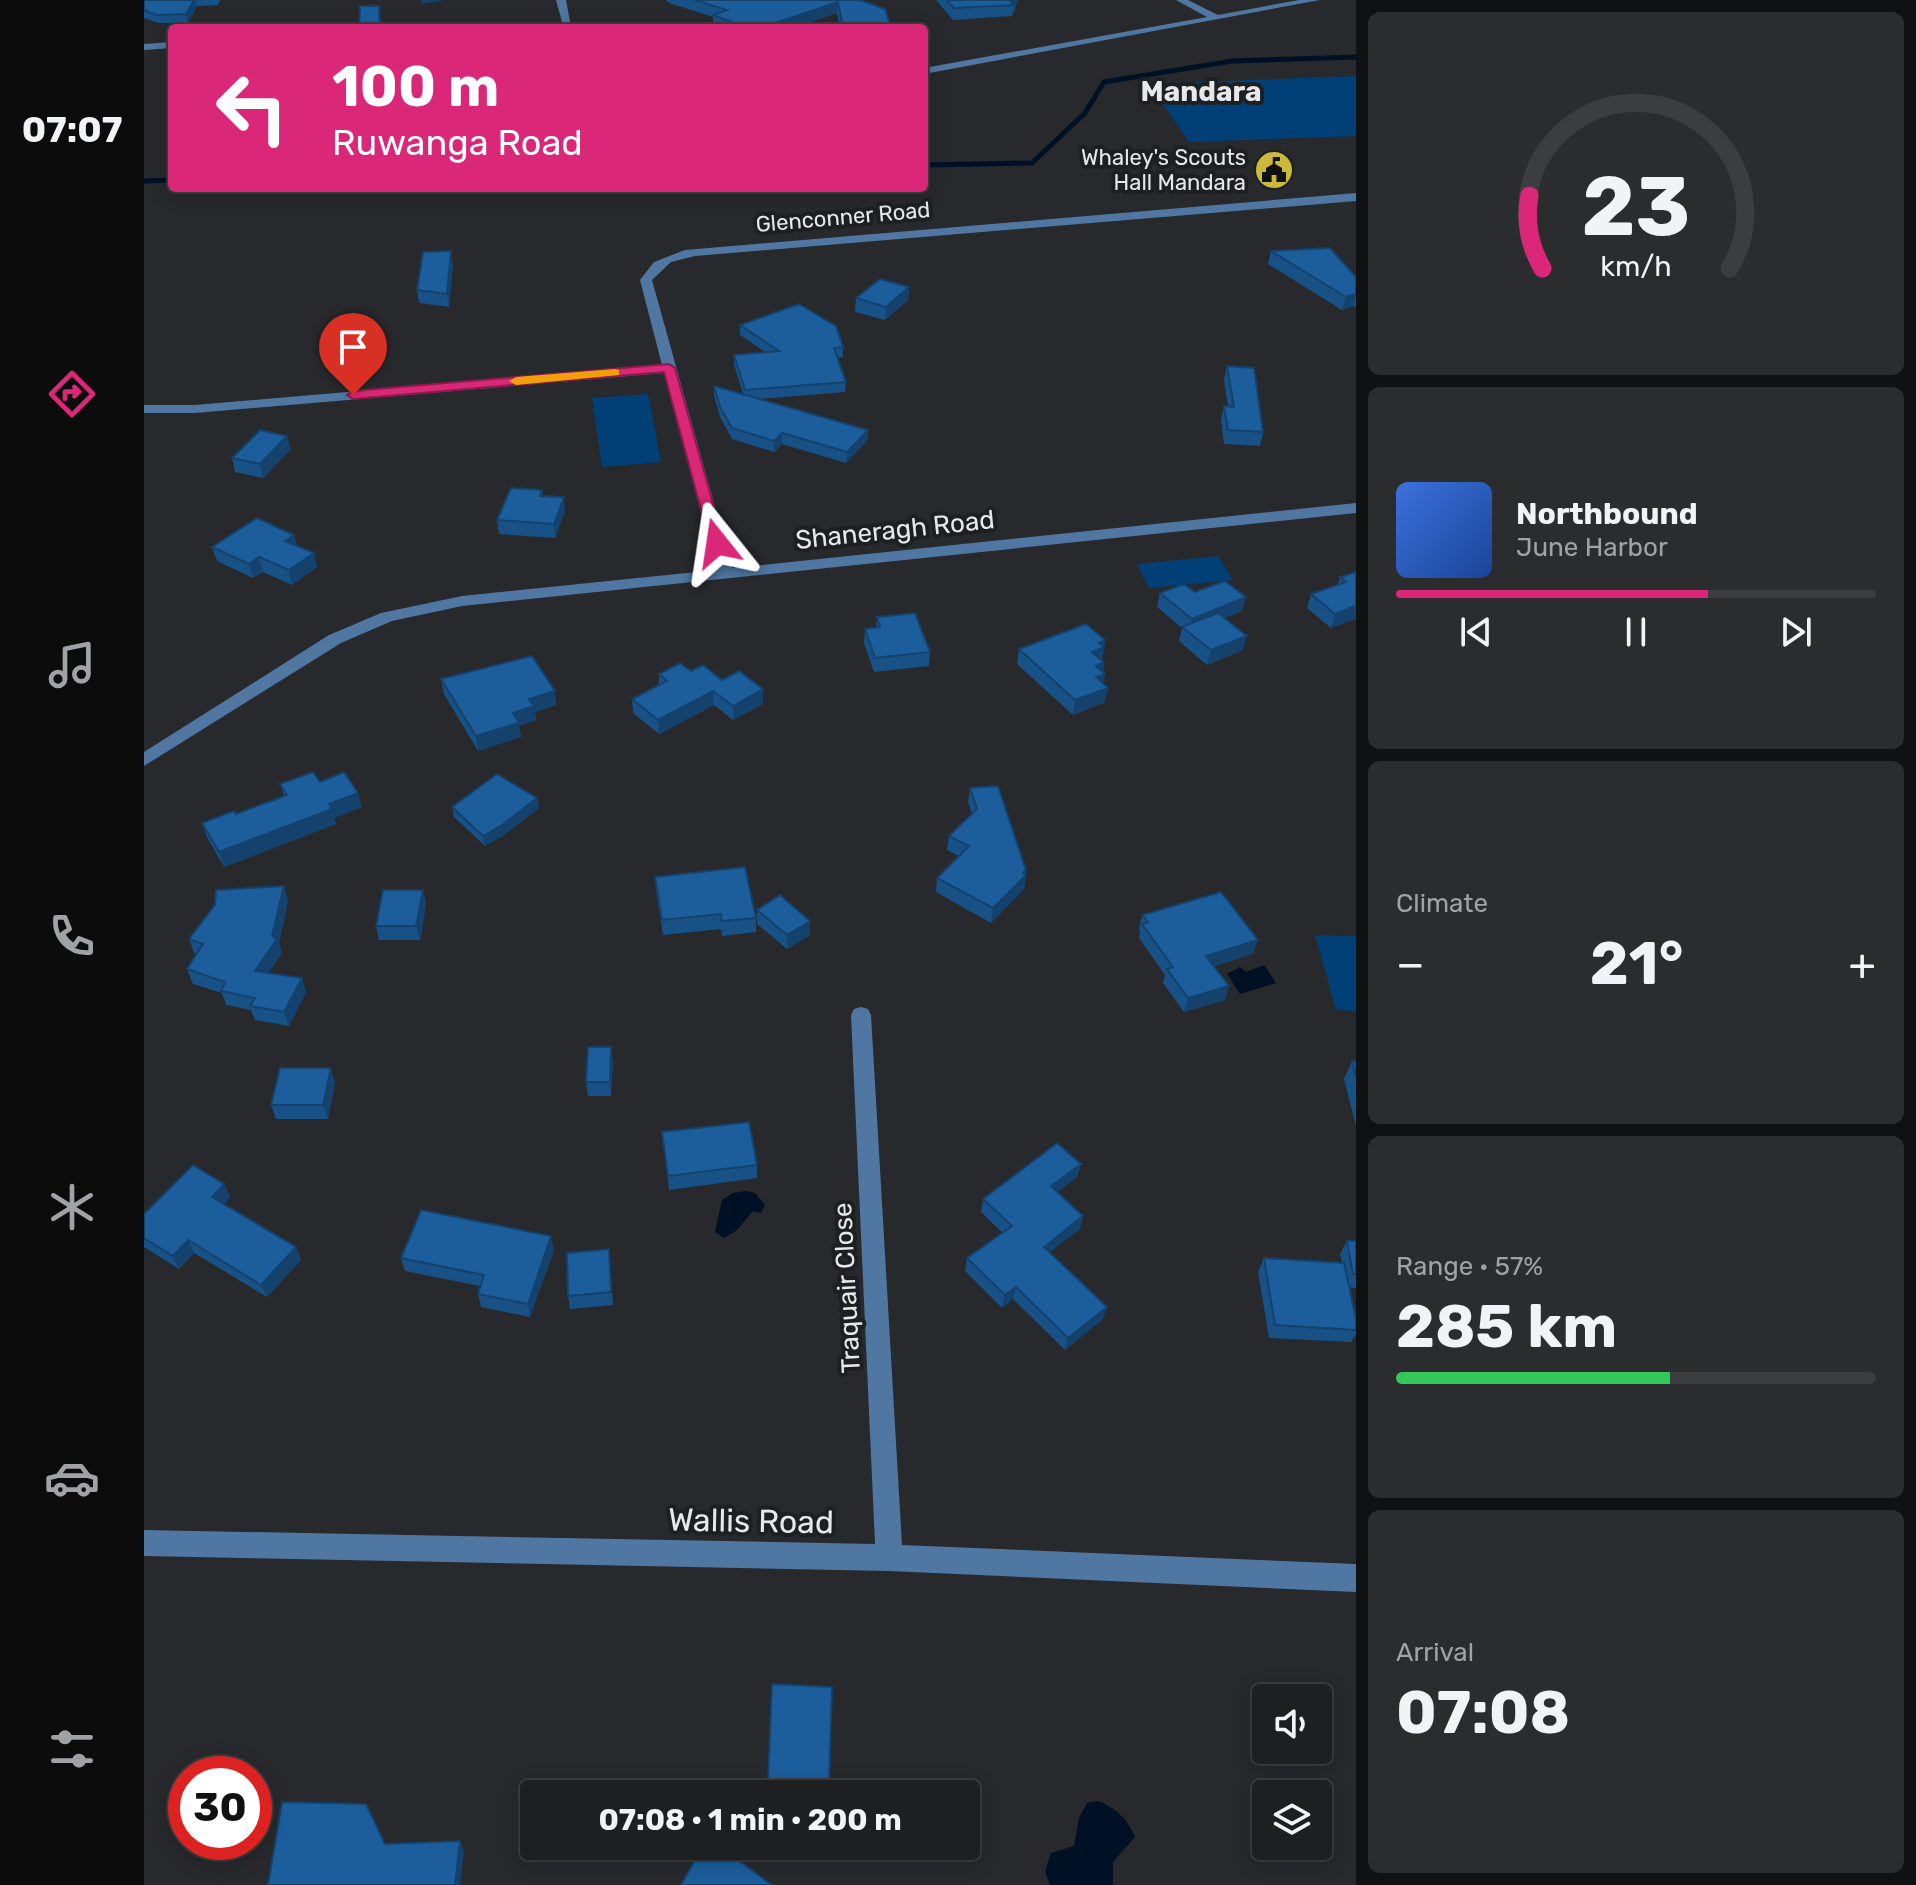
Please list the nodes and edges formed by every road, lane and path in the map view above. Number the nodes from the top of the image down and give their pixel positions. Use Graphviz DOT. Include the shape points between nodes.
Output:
graph roads {
  1 [pos="561,0"];
  2 [pos="1181,0"];
  3 [pos="1315,0"];
  4 [pos="1215,17"];
  5 [pos="570,24"];
  6 [pos="168,45"];
  7 [pos="144,47"];
  8 [pos="928,70"];
  9 [pos="1356,197"];
  10 [pos="669,368"];
  11 [pos="144,409"];
  12 [pos="1356,508"];
  13 [pos="725,572"];
  14 [pos="144,760"];
  15 [pos="861,1015"];
  16 [pos="144,1543"];
  17 [pos="889,1558"];
  18 [pos="1356,1578"];
  1 -- 5 [label="street"];
  2 -- 4 [label="street"];
  3 -- 4 [label="street"];
  4 -- 8 [label="street"];
  6 -- 7 [label="street"];
  9 -- 10 [label="street, Glenconner Road" via="669,257 654,265 646,280"];
  10 -- 11 [label="street"];
  10 -- 13 [label="street, Glenconner Road"];
  12 -- 13 [label="street, Shaneragh Road"];
  13 -- 14 [label="street, Shaneragh Road" via="462,601 387,617 335,639"];
  15 -- 17 [label="street, Traquair Close"];
  16 -- 17 [label="street, Wallis Road"];
  17 -- 18 [label="street, Wallis Road"];
}
